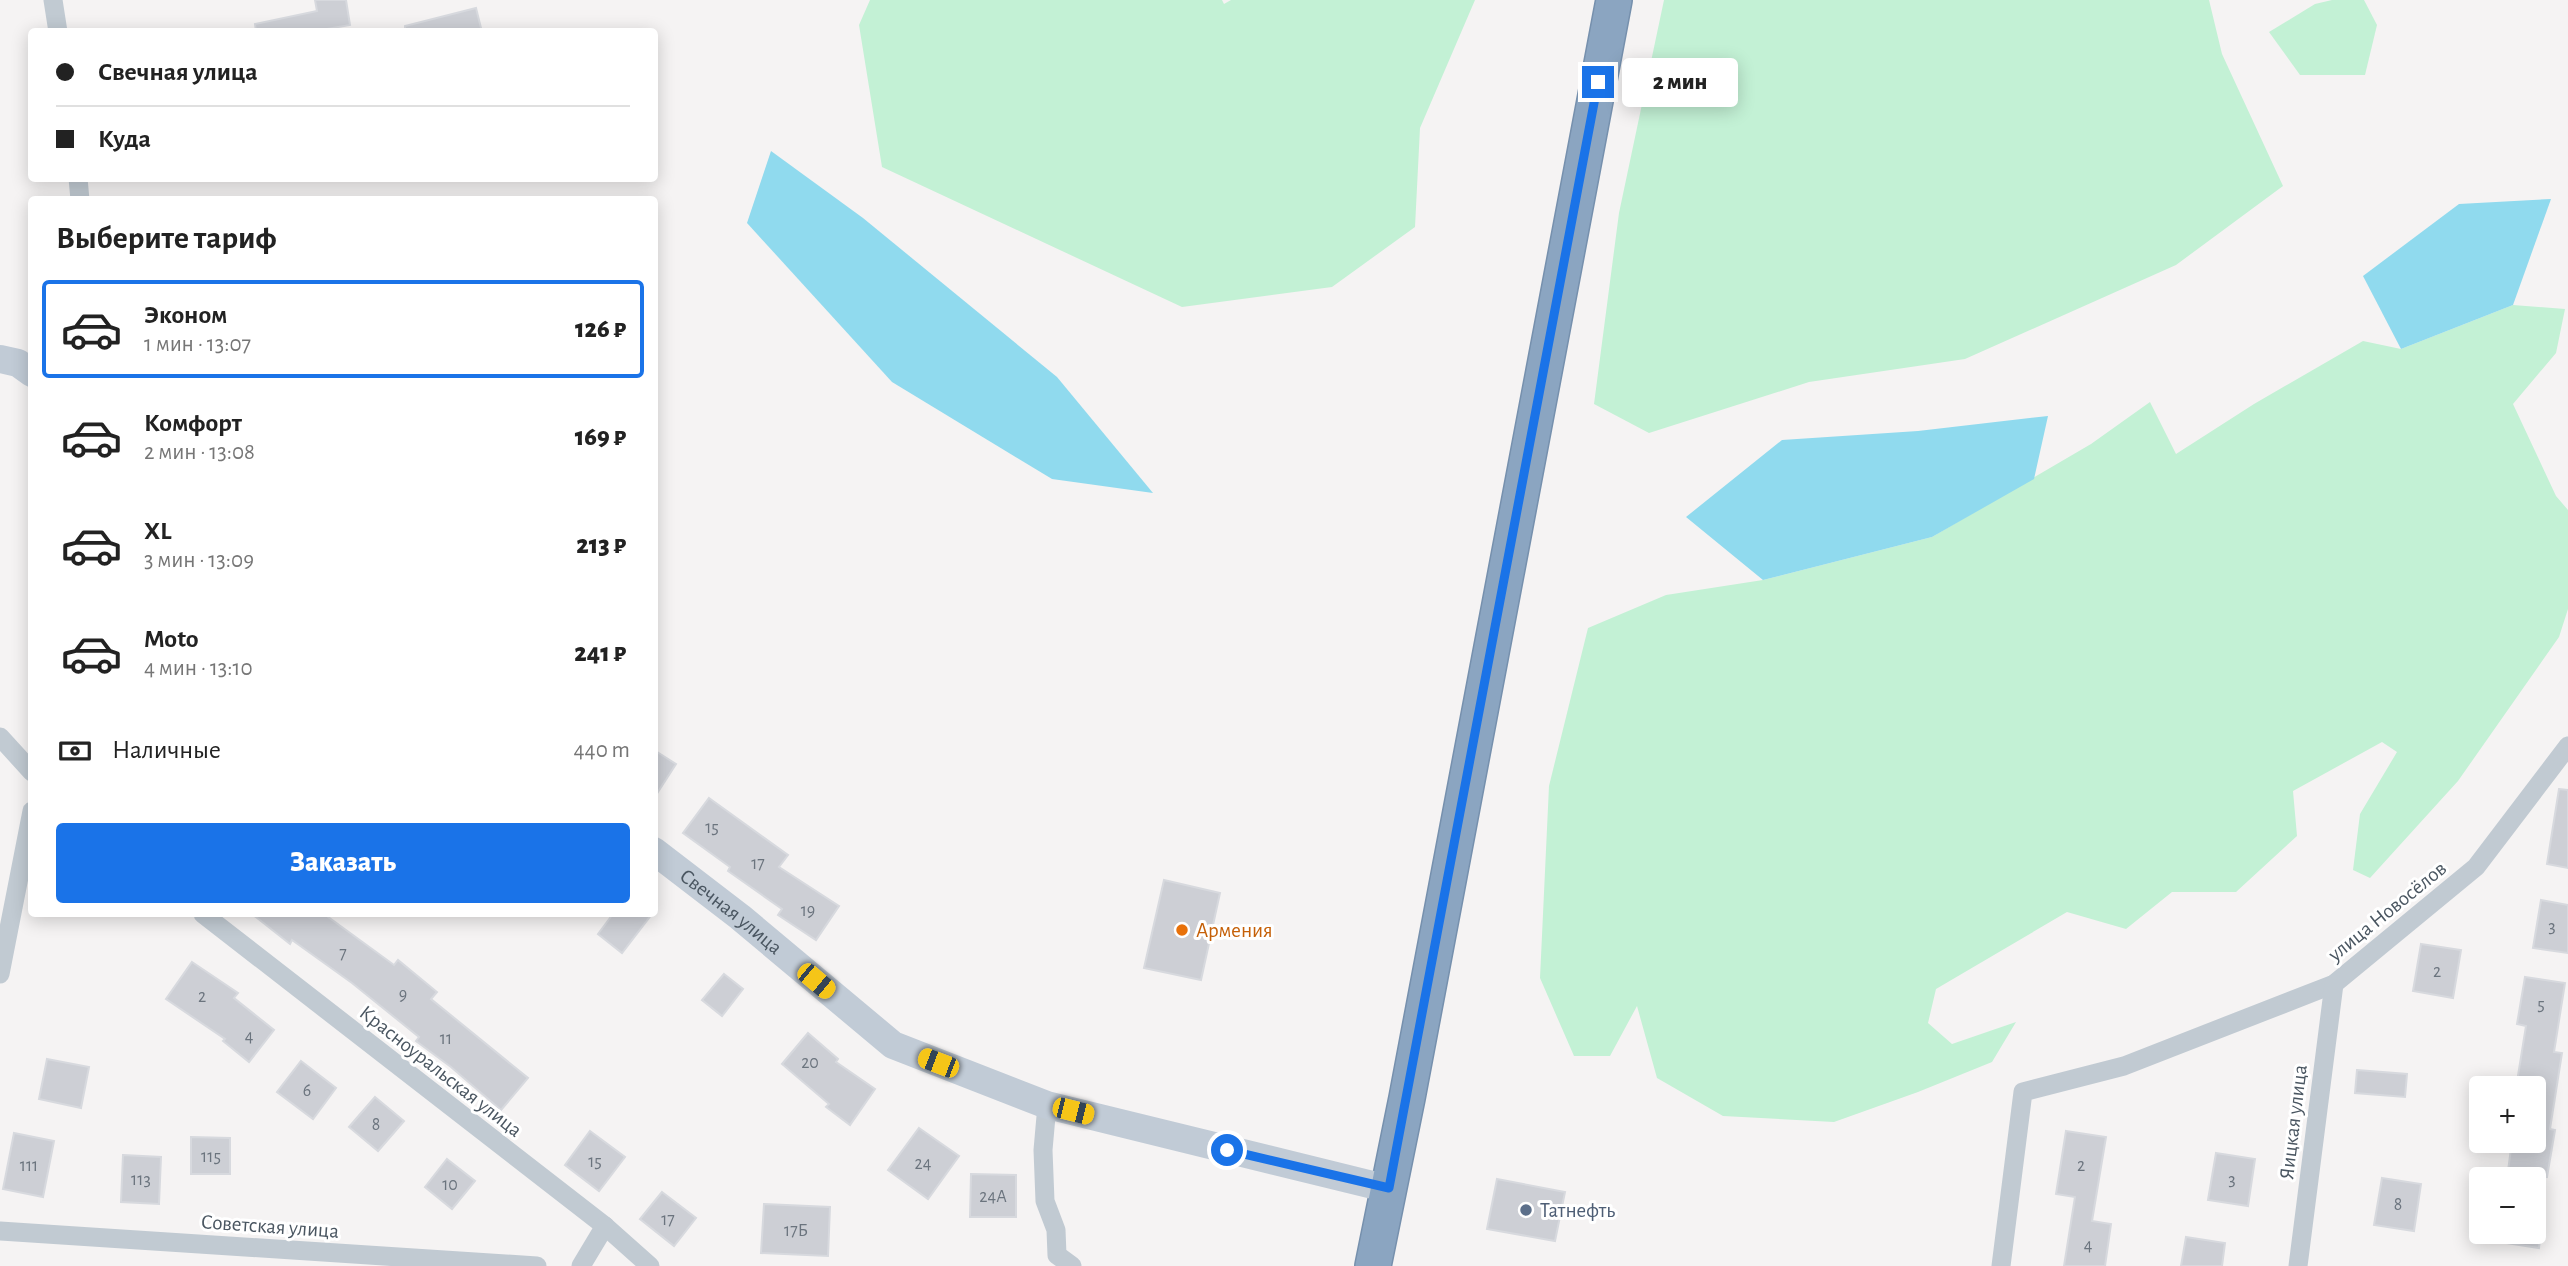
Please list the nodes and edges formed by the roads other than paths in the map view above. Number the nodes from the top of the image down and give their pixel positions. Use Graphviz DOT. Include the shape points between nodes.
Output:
graph roads {
  1 [pos="53,0"];
  2 [pos="1614,0"];
  3 [pos="57,28"];
  4 [pos="0,359"];
  5 [pos="28,370"];
  6 [pos="0,737"];
  7 [pos="2568,746"];
  8 [pos="28,768"];
  9 [pos="28,831"];
  10 [pos="658,854"];
  11 [pos="207,917"];
  12 [pos="0,974"];
  13 [pos="2334,984"];
  14 [pos="1048,1105"];
  15 [pos="1389,1188"];
  16 [pos="605,1226"];
  17 [pos="0,1231"];
  18 [pos="421,1262"];
  19 [pos="1058,1262"];
  20 [pos="537,1266"];
  21 [pos="581,1266"];
  22 [pos="650,1266"];
  23 [pos="1373,1266"];
  24 [pos="2001,1266"];
  25 [pos="2298,1266"];
  1 -- 3 [label="street"];
  2 -- 15 [label="highway"];
  4 -- 5 [label="street"];
  6 -- 8 [label="street"];
  7 -- 13 [label="street, улица Новосёлов" via="2476,867"];
  9 -- 12 [label="street"];
  10 -- 14 [label="street, Свечная улица" via="740,916 893,1045"];
  11 -- 16 [label="street, Красноуральская улица"];
  13 -- 24 [label="street, улица Новосёлов" via="2124,1066 2023,1092"];
  13 -- 25 [label="street, Яицкая улица"];
  14 -- 15 [label="street, Свечная улица"];
  14 -- 19 [label="street" via="1043,1150 1045,1200 1056,1230"];
  15 -- 23 [label="highway"];
  16 -- 21 [label="street"];
  16 -- 22 [label="street, Красноуральская улица"];
  17 -- 18 [label="street, Советская улица"];
  18 -- 20 [label="street, Советская улица"];
}
